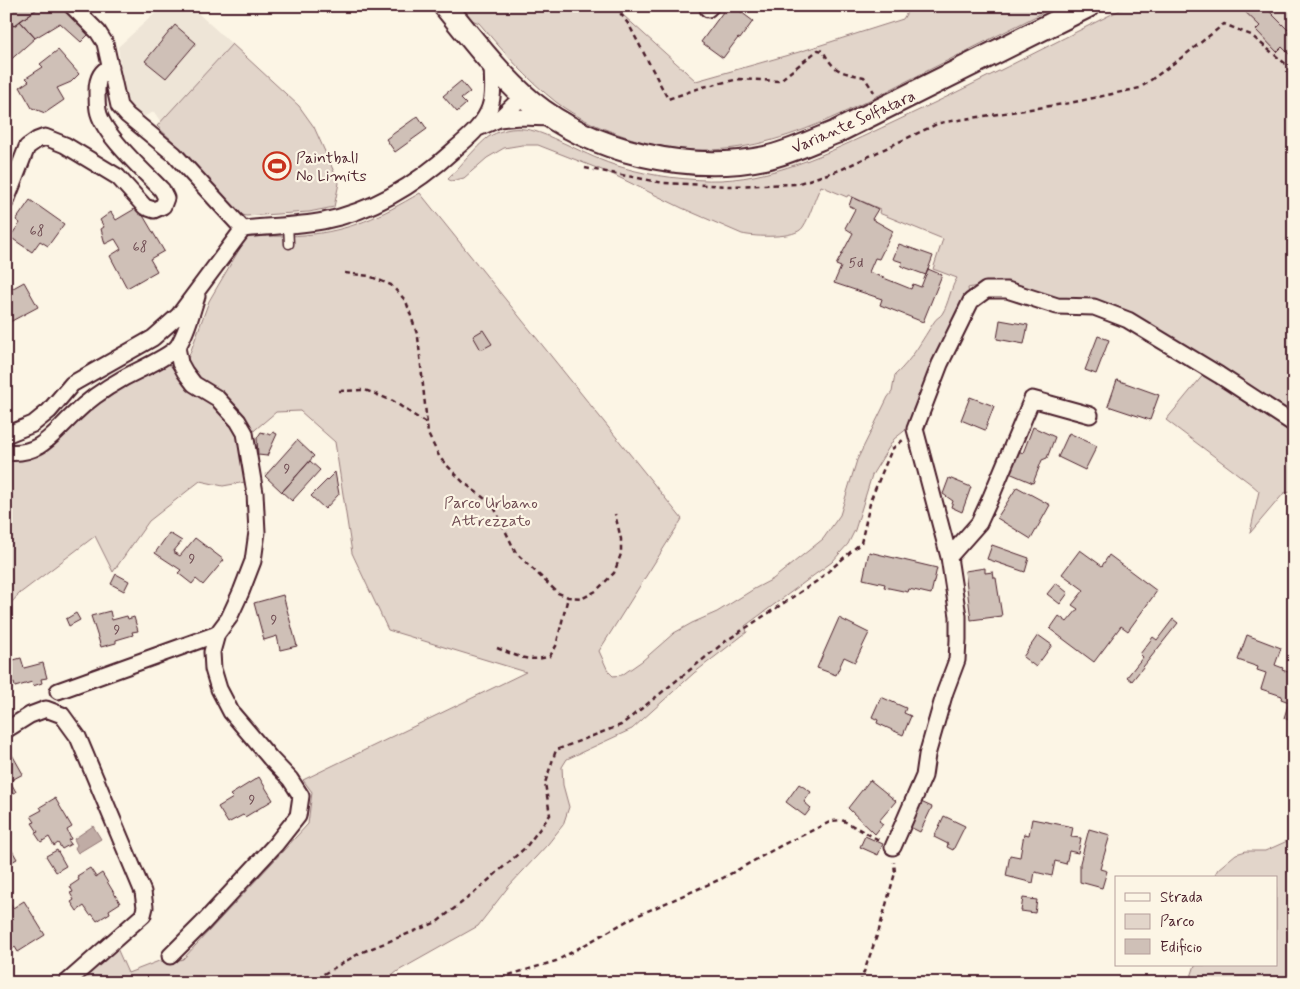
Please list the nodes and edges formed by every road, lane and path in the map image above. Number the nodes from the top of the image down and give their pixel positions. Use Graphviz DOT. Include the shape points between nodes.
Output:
graph roads {
  1 [pos="72,6"];
  2 [pos="445,6"];
  3 [pos="615,6"];
  4 [pos="1088,6"];
  5 [pos="492,63"];
  6 [pos="111,66"];
  7 [pos="1294,71"];
  8 [pos="519,90"];
  9 [pos="878,97"];
  10 [pos="494,115"];
  11 [pos="554,118"];
  12 [pos="585,168"];
  13 [pos="6,202"];
  14 [pos="288,224"];
  15 [pos="243,229"];
  16 [pos="289,244"];
  17 [pos="346,273"];
  18 [pos="202,283"];
  19 [pos="177,347"];
  20 [pos="338,391"];
  21 [pos="1090,416"];
  22 [pos="427,424"];
  23 [pos="1294,424"];
  24 [pos="915,429"];
  25 [pos="6,435"];
  26 [pos="6,452"];
  27 [pos="615,514"];
  28 [pos="949,557"];
  29 [pos="568,598"];
  30 [pos="217,634"];
  31 [pos="497,648"];
  32 [pos="58,691"];
  33 [pos="6,730"];
  34 [pos="893,847"];
  35 [pos="170,956"];
  36 [pos="66,983"];
  37 [pos="308,983"];
  38 [pos="493,983"];
  39 [pos="860,983"];
  1 -- 6 [label="street" via="98,32 105,43"];
  2 -- 5 [label="main road, Variante Solfatara"];
  3 -- 9 [label="path" via="668,99 739,79 779,81 818,50 823,51 839,72 864,77"];
  4 -- 11 [label="main road, Variante Solfatara" via="836,132 766,158 700,164 664,160 625,150"];
  5 -- 8 [label="main road, Variante Solfatara"];
  5 -- 10 [label="street"];
  6 -- 13 [label="street" via="100,74 98,111 108,132 162,190 166,198 163,206 154,210 145,207 118,177 65,145 45,138 27,147"];
  6 -- 15 [label="street" via="119,106 174,154"];
  7 -- 12 [label="path" via="1251,35 1224,24 1140,88 1070,103 939,123 840,170 796,184 729,186 664,183"];
  8 -- 10 [label="street"];
  8 -- 11 [label="main road, Variante Solfatara"];
  10 -- 11 [label="street"];
  10 -- 14 [label="street" via="433,169 395,195 362,211 323,221"];
  14 -- 15 [label="street"];
  14 -- 16 [label="lane"];
  15 -- 18 [label="street"];
  17 -- 22 [label="path" via="369,276 391,285 406,301 418,337"];
  18 -- 19 [label="street"];
  18 -- 25 [label="street" via="179,316 153,338 72,384 33,424"];
  19 -- 26 [label="street" via="101,390 48,442 29,451"];
  19 -- 30 [label="street" via="185,372 194,384 217,398 238,421 246,433 250,451 255,492 253,560 229,618"];
  20 -- 22 [label="path" via="365,390 393,401"];
  21 -- 28 [label="street" via="1032,400 978,523"];
  22 -- 29 [label="path" via="428,434 440,458 463,482 493,505 516,553 558,594"];
  23 -- 24 [label="street" via="1128,320 1094,306 1057,306 1007,290 986,290 971,301 940,364"];
  24 -- 28 [label="street"];
  24 -- 37 [label="path" via="892,449 871,499 861,543 816,581 726,641 621,725 556,750 545,783 550,815 526,847 474,893 437,922 360,953"];
  27 -- 29 [label="path" via="621,554 614,573 596,591 583,598"];
  28 -- 34 [label="street" via="958,616 957,660 927,755 924,776"];
  29 -- 31 [label="path" via="556,646 550,656 538,660"];
  30 -- 32 [label="street"];
  30 -- 35 [label="street" via="212,652 219,689 231,712 290,778 301,796 298,816 249,874"];
  33 -- 36 [label="street" via="46,709 62,715 78,737 144,892 143,915"];
  34 -- 38 [label="path" via="842,820 832,821 723,878 634,917 556,960"];
  34 -- 39 [label="path" via="895,873"];
}
